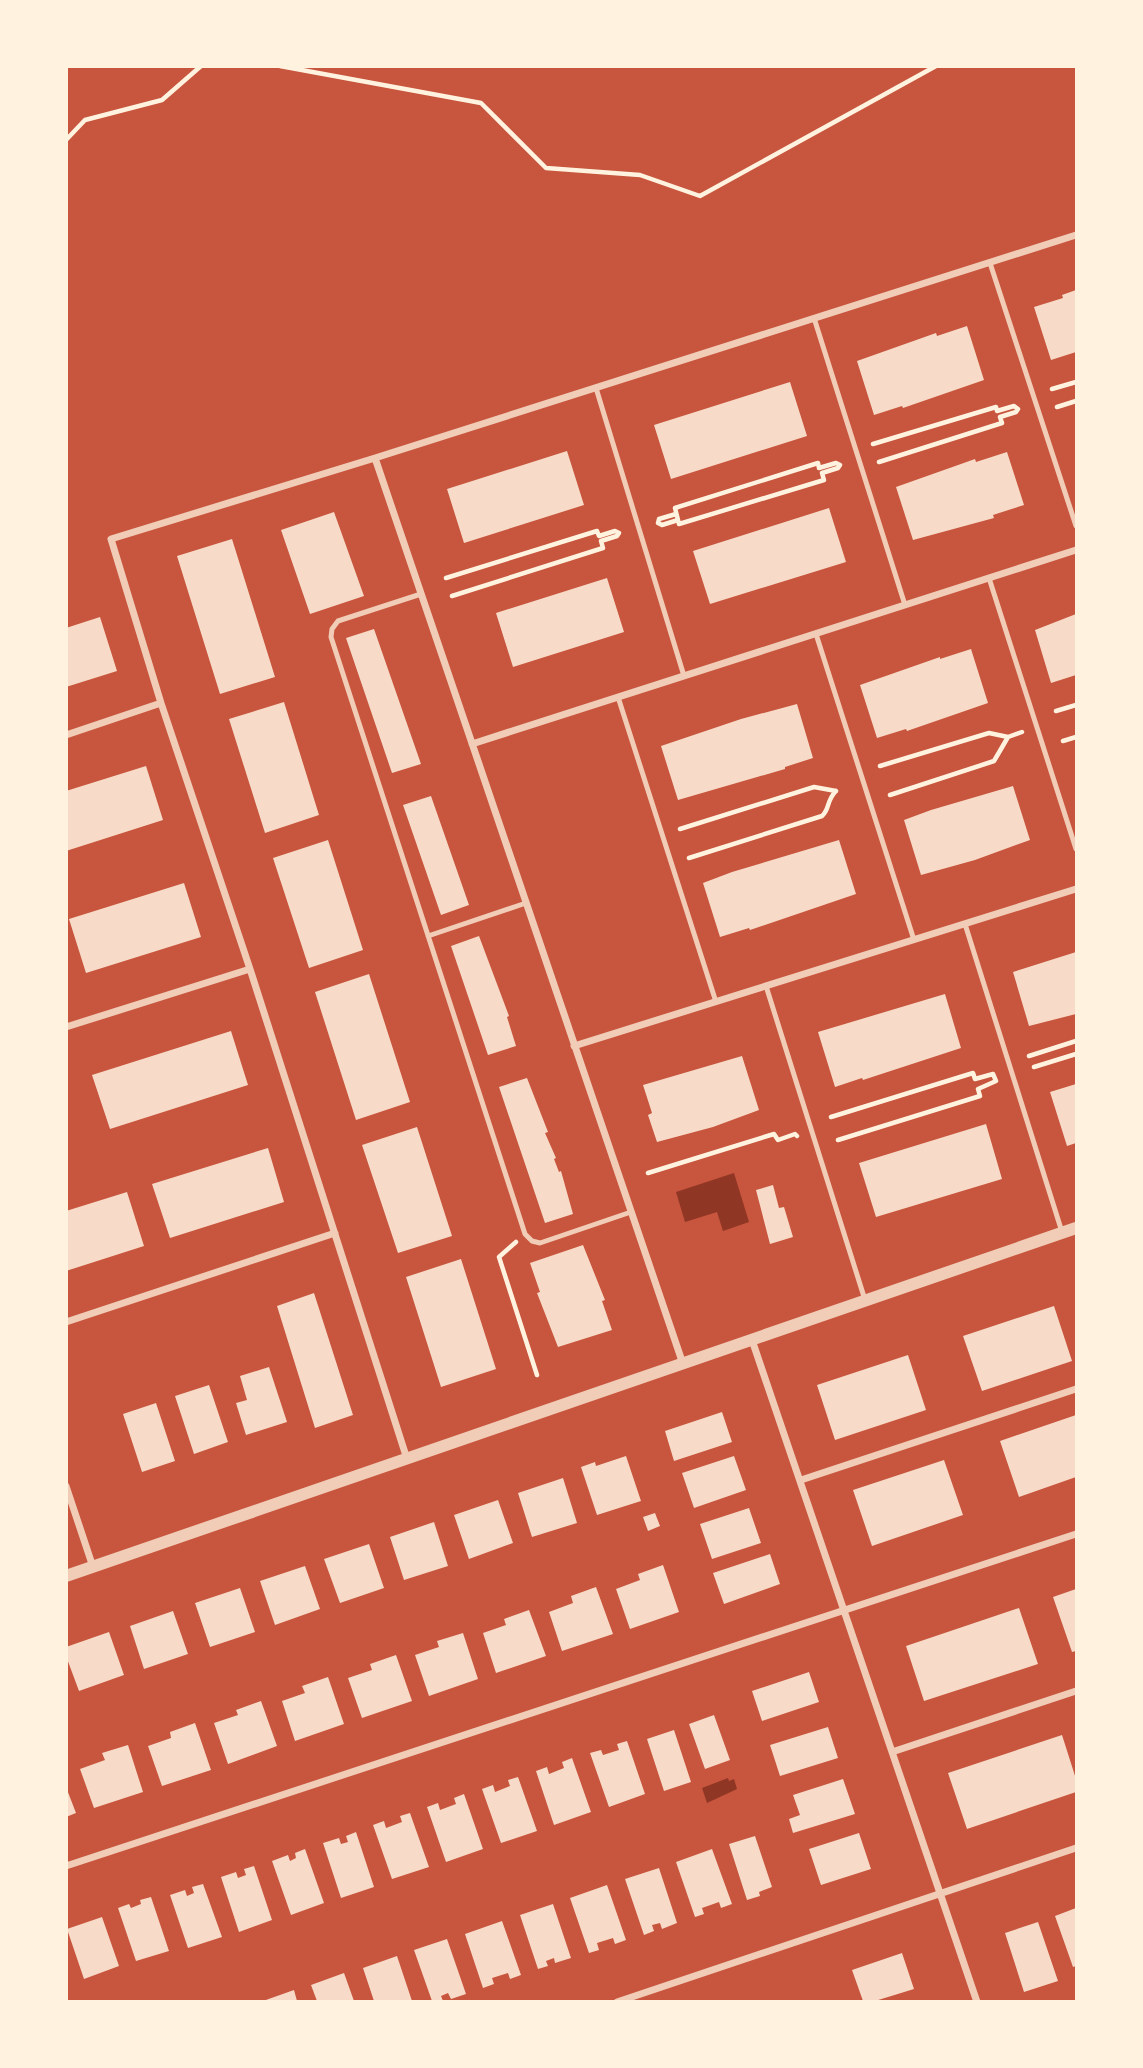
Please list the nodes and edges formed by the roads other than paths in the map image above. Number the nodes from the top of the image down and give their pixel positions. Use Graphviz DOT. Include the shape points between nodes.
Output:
graph roads {
  1 [pos="1076,235"];
  2 [pos="989,263"];
  3 [pos="814,318"];
  4 [pos="596,388"];
  5 [pos="374,458"];
  6 [pos="1076,526"];
  7 [pos="1076,550"];
  8 [pos="989,578"];
  9 [pos="421,594"];
  10 [pos="905,605"];
  11 [pos="816,634"];
  12 [pos="684,676"];
  13 [pos="618,697"];
  14 [pos="161,703"];
  15 [pos="66,735"];
  16 [pos="472,744"];
  17 [pos="1076,849"];
  18 [pos="1076,889"];
  19 [pos="526,902"];
  20 [pos="965,924"];
  21 [pos="428,936"];
  22 [pos="914,940"];
  23 [pos="250,969"];
  24 [pos="766,986"];
  25 [pos="716,1002"];
  26 [pos="66,1027"];
  27 [pos="574,1046"];
  28 [pos="631,1212"];
  29 [pos="1076,1228"];
  30 [pos="335,1233"];
  31 [pos="1063,1233"];
  32 [pos="865,1301"];
  33 [pos="66,1322"];
  34 [pos="752,1340"];
  35 [pos="683,1365"];
  36 [pos="1076,1389"];
  37 [pos="407,1459"];
  38 [pos="801,1480"];
  39 [pos="66,1486"];
  40 [pos="1076,1534"];
  41 [pos="93,1567"];
  42 [pos="66,1576"];
  43 [pos="845,1612"];
  44 [pos="1076,1691"];
  45 [pos="892,1752"];
  46 [pos="1076,1848"];
  47 [pos="66,1866"];
  48 [pos="940,1894"];
  49 [pos="617,2001"];
  50 [pos="977,2001"];
  1 -- 2 [label="street"];
  2 -- 3 [label="street"];
  2 -- 6 [label="lane"];
  3 -- 4 [label="street"];
  3 -- 10 [label="lane"];
  4 -- 5 [label="street"];
  4 -- 12 [label="lane"];
  5 -- 9 [label="street"];
  5 -- 14 [label="street" via="111,539"];
  7 -- 8 [label="street"];
  8 -- 10 [label="street"];
  8 -- 17 [label="lane"];
  9 -- 16 [label="street"];
  9 -- 21 [label="lane" via="338,621 331,637"];
  10 -- 11 [label="street"];
  11 -- 12 [label="street"];
  11 -- 22 [label="lane"];
  12 -- 13 [label="street"];
  13 -- 16 [label="street"];
  13 -- 25 [label="lane"];
  14 -- 15 [label="street"];
  14 -- 23 [label="street"];
  16 -- 19 [label="street"];
  18 -- 20 [label="street"];
  19 -- 21 [label="lane"];
  19 -- 27 [label="street"];
  20 -- 22 [label="street"];
  20 -- 31 [label="lane"];
  21 -- 28 [label="lane" via="525,1234 540,1243"];
  22 -- 24 [label="street"];
  23 -- 26 [label="street"];
  23 -- 30 [label="street"];
  24 -- 25 [label="street"];
  24 -- 32 [label="lane"];
  25 -- 27 [label="street"];
  27 -- 28 [label="street"];
  28 -- 35 [label="street"];
  29 -- 31 [label="street"];
  30 -- 33 [label="street"];
  30 -- 37 [label="street"];
  31 -- 32 [label="street"];
  32 -- 34 [label="street"];
  34 -- 35 [label="street"];
  34 -- 38 [label="street"];
  35 -- 37 [label="street"];
  36 -- 38 [label="street"];
  37 -- 41 [label="street"];
  38 -- 43 [label="street"];
  39 -- 41 [label="street"];
  40 -- 43 [label="street"];
  41 -- 42 [label="street"];
  43 -- 45 [label="street"];
  43 -- 47 [label="street"];
  44 -- 45 [label="street"];
  45 -- 48 [label="street"];
  46 -- 48 [label="street"];
  48 -- 49 [label="street"];
  48 -- 50 [label="street"];
}
